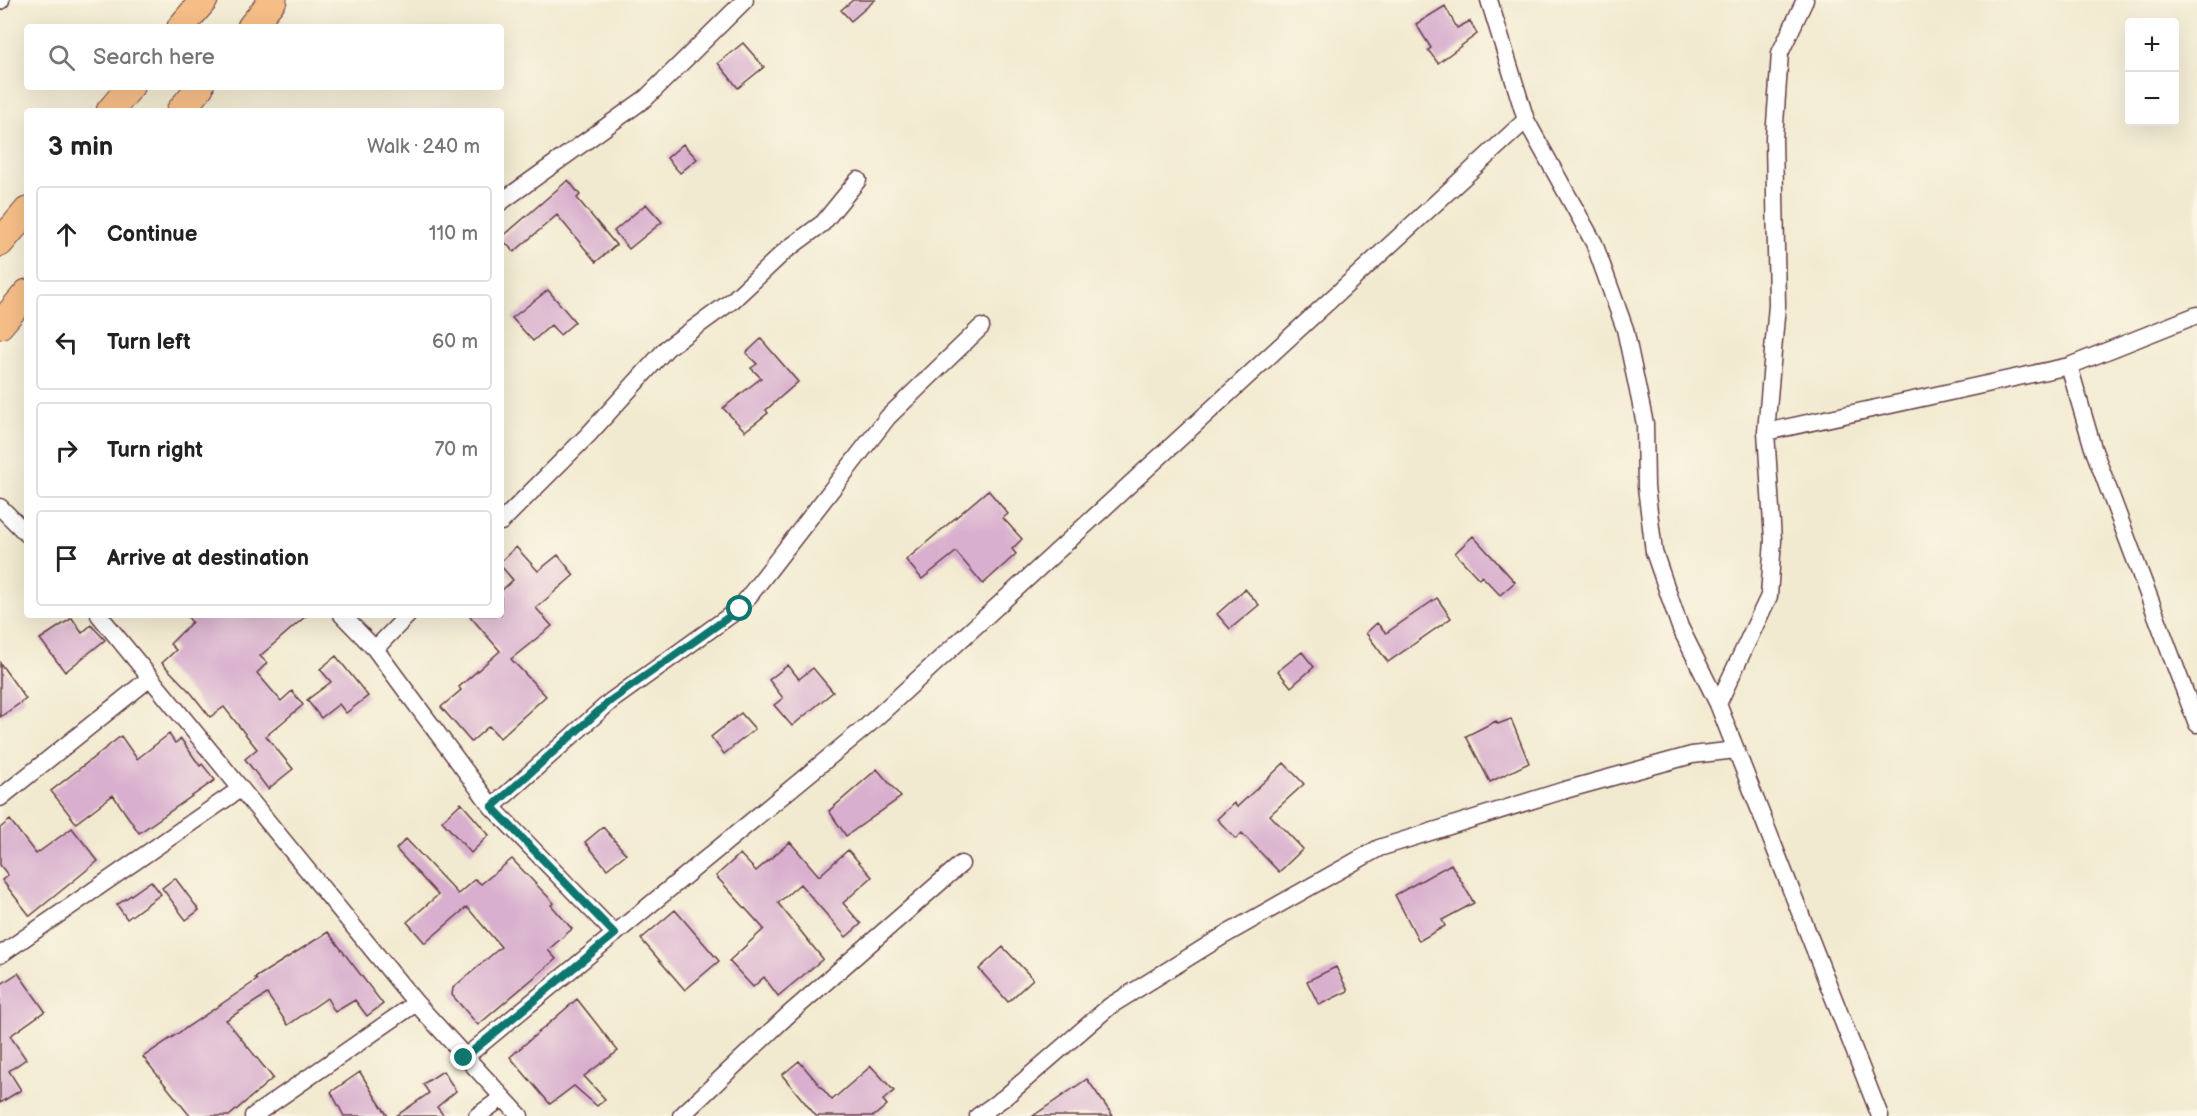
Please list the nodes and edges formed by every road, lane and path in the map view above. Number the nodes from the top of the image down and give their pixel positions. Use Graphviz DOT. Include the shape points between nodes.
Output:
graph roads {
  1 [pos="204,0"];
  2 [pos="273,0"];
  3 [pos="745,0"];
  4 [pos="1489,0"];
  5 [pos="1805,0"];
  6 [pos="184,24"];
  7 [pos="253,24"];
  8 [pos="128,90"];
  9 [pos="198,90"];
  10 [pos="112,108"];
  11 [pos="182,108"];
  12 [pos="1526,120"];
  13 [pos="858,180"];
  14 [pos="504,200"];
  15 [pos="24,215"];
  16 [pos="0,243"];
  17 [pos="24,297"];
  18 [pos="2197,315"];
  19 [pos="0,325"];
  20 [pos="981,327"];
  21 [pos="2069,366"];
  22 [pos="1766,432"];
  23 [pos="0,507"];
  24 [pos="504,519"];
  25 [pos="24,531"];
  26 [pos="101,618"];
  27 [pos="345,618"];
  28 [pos="405,618"];
  29 [pos="375,649"];
  30 [pos="150,678"];
  31 [pos="1718,704"];
  32 [pos="2197,724"];
  33 [pos="1737,750"];
  34 [pos="240,789"];
  35 [pos="0,798"];
  36 [pos="492,807"];
  37 [pos="961,864"];
  38 [pos="615,934"];
  39 [pos="0,955"];
  40 [pos="416,1004"];
  41 [pos="464,1058"];
  42 [pos="502,1098"];
  43 [pos="253,1116"];
  44 [pos="477,1116"];
  45 [pos="520,1116"];
  46 [pos="681,1116"];
  47 [pos="978,1116"];
  48 [pos="1880,1116"];
  1 -- 6 [label="highway"];
  2 -- 7 [label="highway"];
  3 -- 14 [label="street" via="646,98"];
  4 -- 12 [label="street"];
  5 -- 22 [label="street" via="1780,53 1774,138 1777,305"];
  8 -- 10 [label="highway"];
  9 -- 11 [label="highway"];
  12 -- 31 [label="street" via="1594,243 1625,329 1645,424 1646,487 1654,552 1680,627"];
  12 -- 38 [label="street" via="867,726"];
  13 -- 24 [label="street" via="823,223 785,251 733,300 667,348"];
  15 -- 16 [label="highway"];
  17 -- 19 [label="highway"];
  18 -- 21 [label="street"];
  20 -- 36 [label="street" via="888,417 740,609 610,701"];
  21 -- 22 [label="street"];
  21 -- 32 [label="street" via="2093,448"];
  22 -- 31 [label="street" via="1773,540 1769,596"];
  23 -- 25 [label="street"];
  26 -- 30 [label="street"];
  27 -- 29 [label="street"];
  28 -- 29 [label="street"];
  29 -- 36 [label="street"];
  30 -- 34 [label="street"];
  30 -- 35 [label="street"];
  31 -- 33 [label="street"];
  33 -- 47 [label="street" via="1680,758 1379,848 1223,936 1110,1006"];
  33 -- 48 [label="street"];
  34 -- 39 [label="street"];
  34 -- 40 [label="street"];
  36 -- 38 [label="street"];
  37 -- 46 [label="street" via="788,1015"];
  38 -- 41 [label="street"];
  40 -- 41 [label="street"];
  40 -- 43 [label="street"];
  41 -- 42 [label="street"];
  42 -- 44 [label="street"];
  42 -- 45 [label="street"];
}
